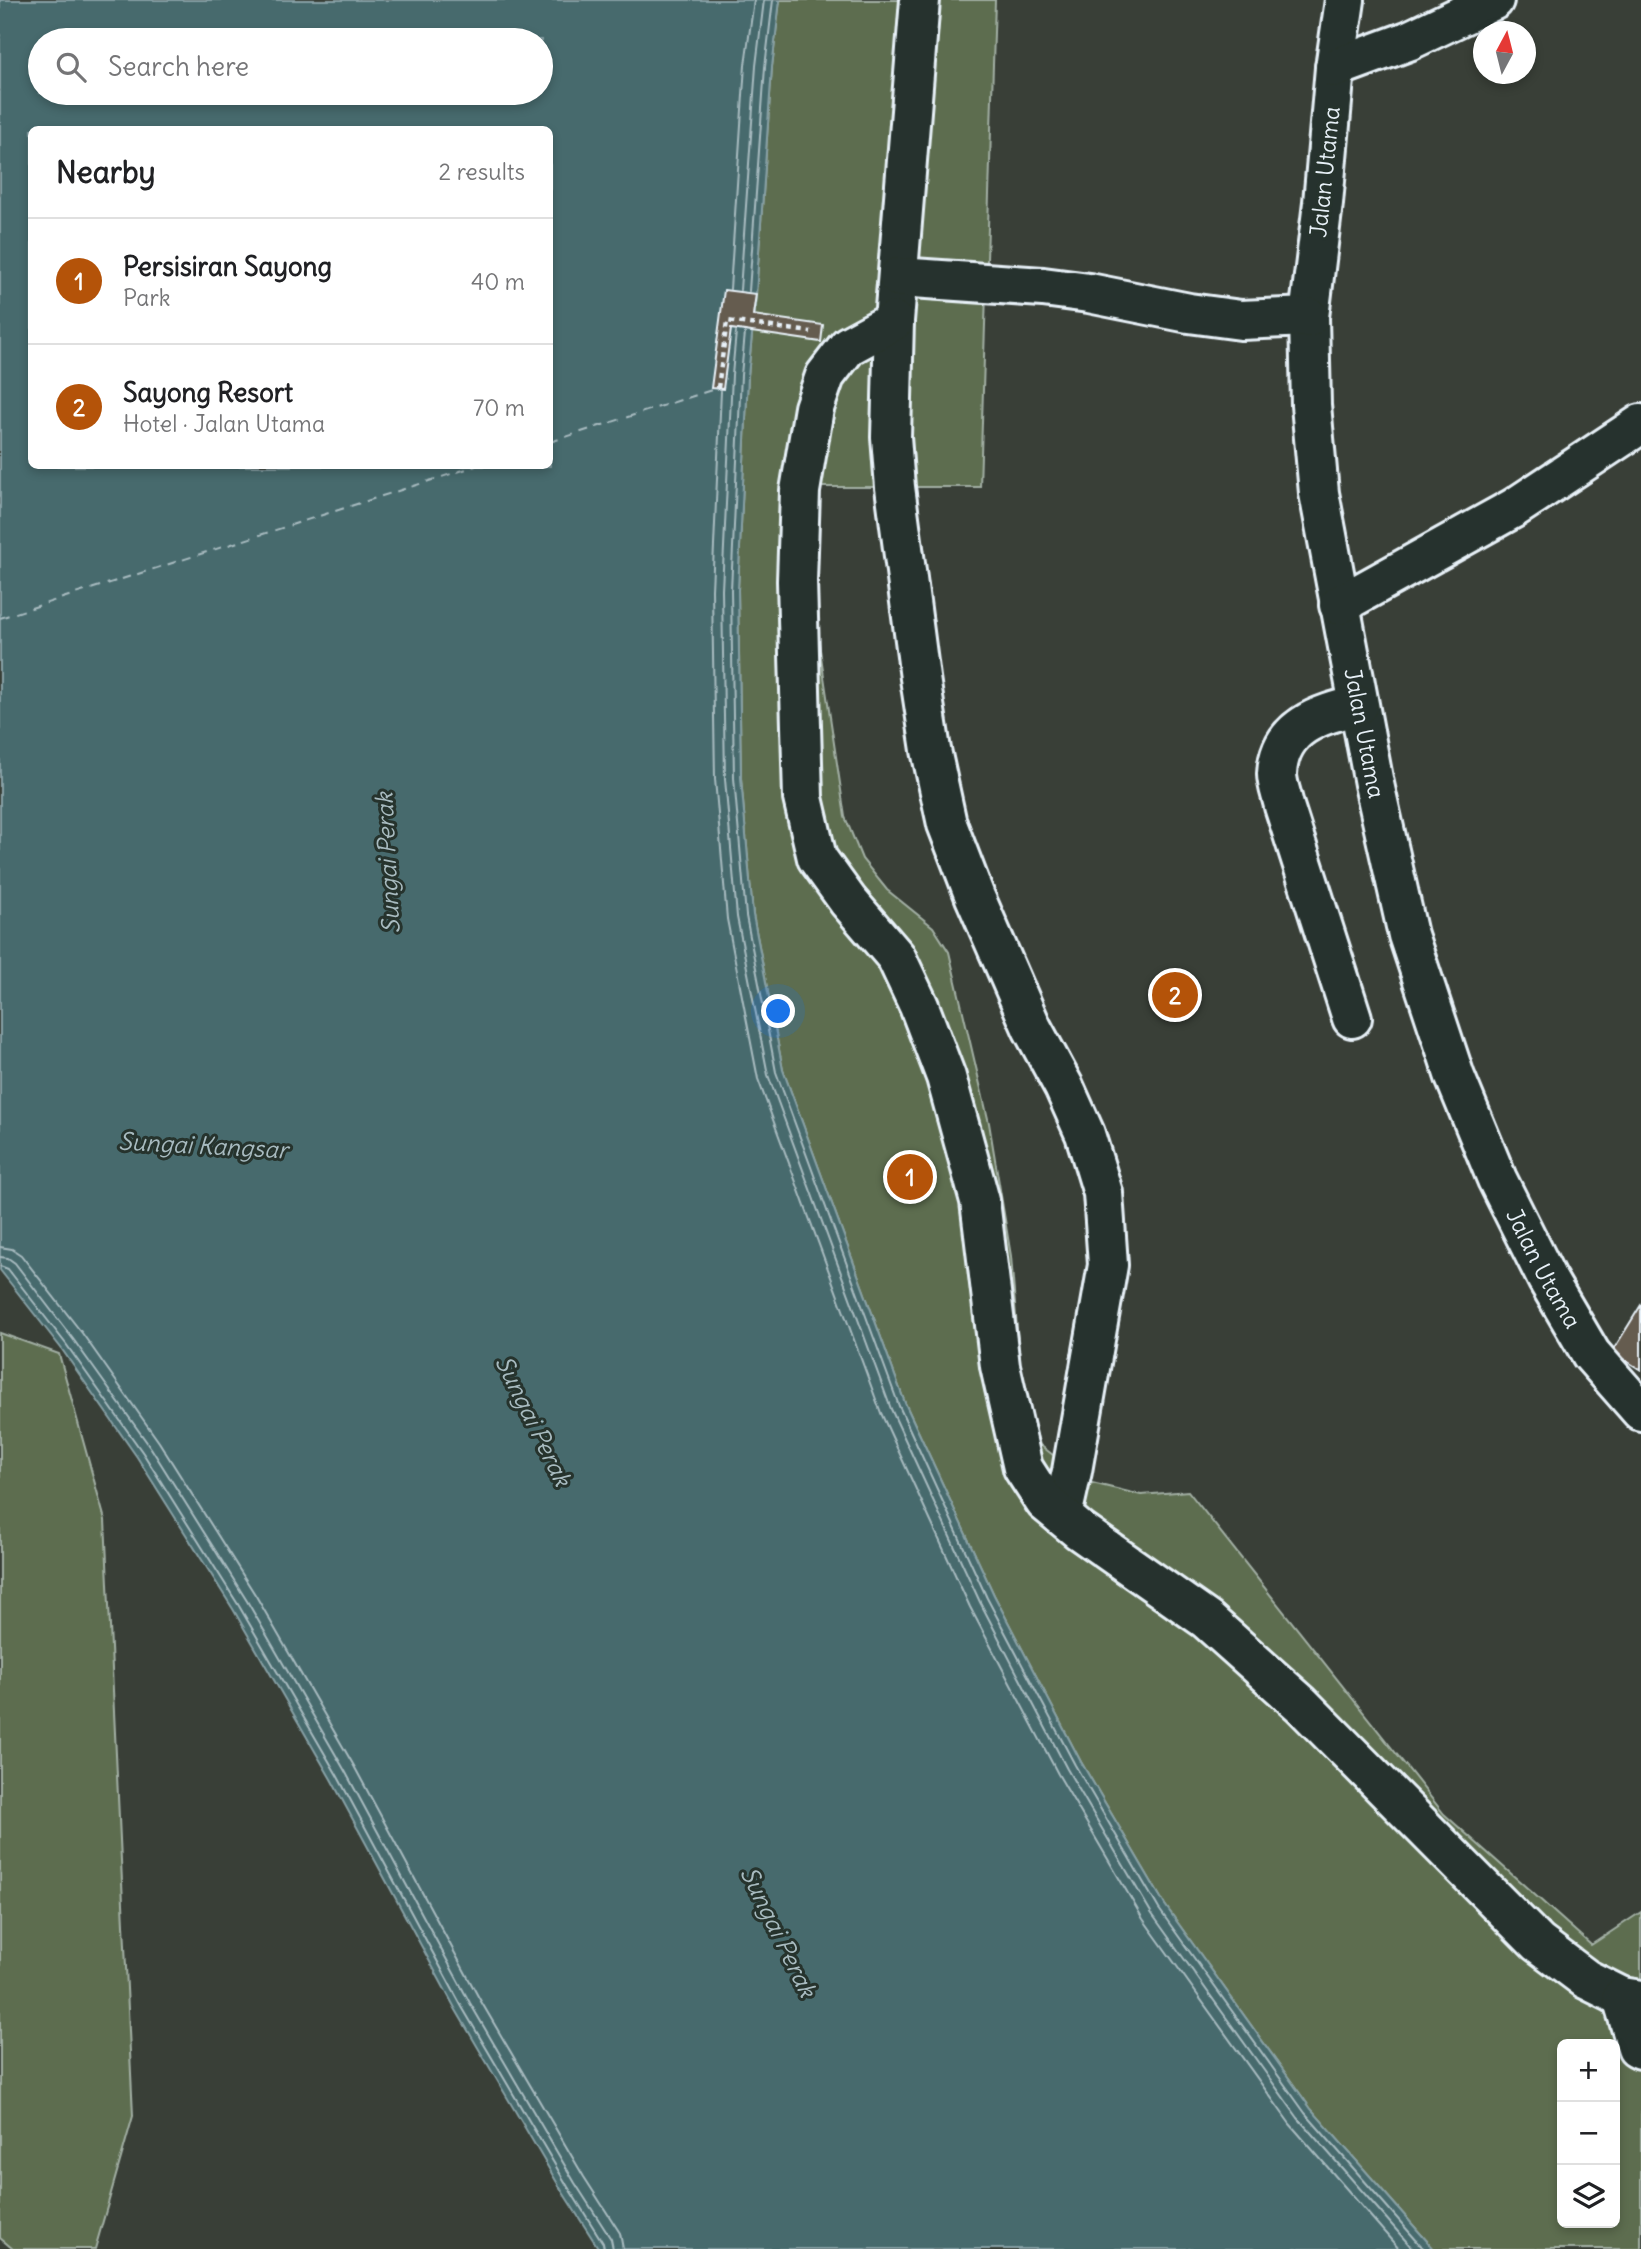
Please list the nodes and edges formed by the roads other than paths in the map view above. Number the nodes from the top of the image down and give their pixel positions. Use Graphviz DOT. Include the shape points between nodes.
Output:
graph roads {
  1 [pos="920,0"];
  2 [pos="1345,0"];
  3 [pos="1494,0"];
  4 [pos="1335,68"];
  5 [pos="898,277"];
  6 [pos="1309,317"];
  7 [pos="894,321"];
  8 [pos="1641,424"];
  9 [pos="1339,605"];
  10 [pos="1358,705"];
  11 [pos="1352,1018"];
  12 [pos="1641,1411"];
  13 [pos="1062,1516"];
  14 [pos="1631,1998"];
  15 [pos="1641,2049"];
  1 -- 5 [label="street"];
  2 -- 4 [label="street, Jalan Utama"];
  3 -- 4 [label="street" via="1408,41"];
  4 -- 6 [label="street, Jalan Utama"];
  5 -- 6 [label="street" via="1043,287 1241,320"];
  5 -- 7 [label="street"];
  6 -- 9 [label="street, Jalan Utama" via="1317,468"];
  7 -- 13 [label="street" via="891,437 895,487 919,678 947,824 1032,1028 1085,1134 1103,1193 1108,1265"];
  7 -- 13 [label="street" via="848,346 825,376 814,408 800,491 797,581 803,798 817,858 896,957 946,1077 981,1201 1000,1366 1023,1468 1045,1502"];
  8 -- 9 [label="street" via="1514,508"];
  9 -- 10 [label="street, Jalan Utama"];
  10 -- 11 [label="street" via="1312,720 1295,732 1281,749 1277,776"];
  10 -- 12 [label="street, Jalan Utama" via="1408,934 1461,1090 1497,1179 1547,1279 1591,1354"];
  13 -- 14 [label="street" via="1206,1620 1301,1704 1538,1943 1586,1979"];
  14 -- 15 [label="street" via="1637,2047"];
}
